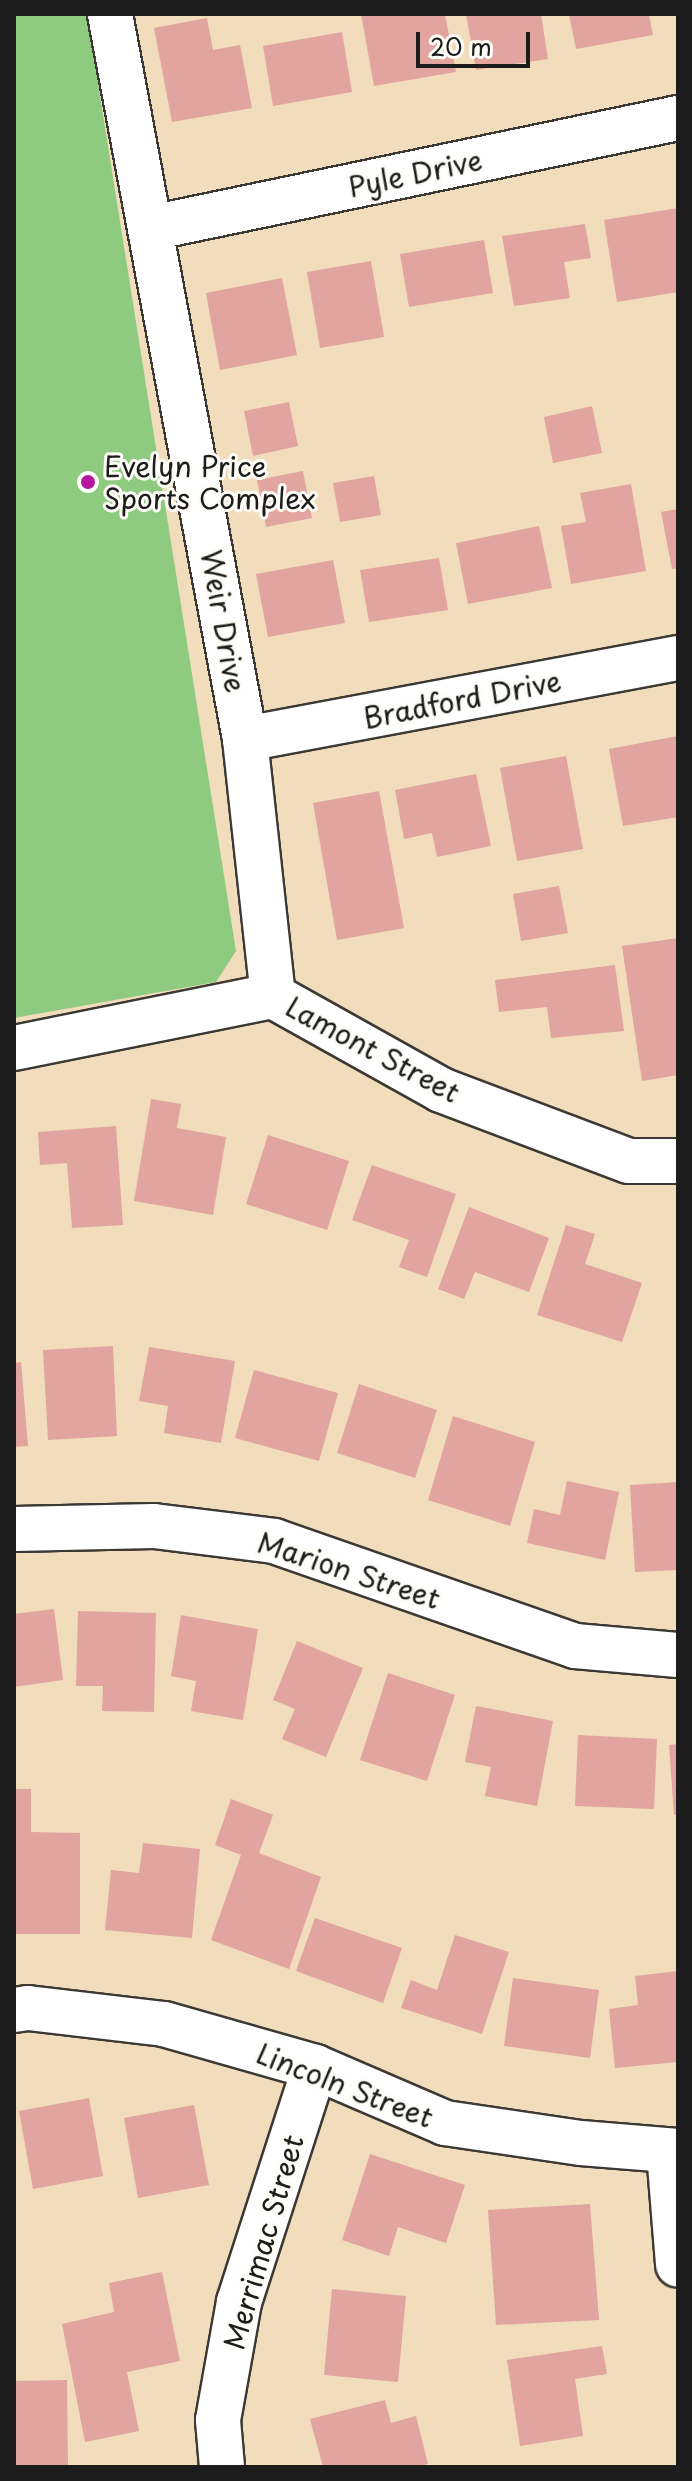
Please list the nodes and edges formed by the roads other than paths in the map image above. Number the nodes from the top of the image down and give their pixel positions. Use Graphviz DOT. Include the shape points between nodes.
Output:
graph roads {
  1 [pos="110,14"];
  2 [pos="678,118"];
  3 [pos="151,228"];
  4 [pos="678,658"];
  5 [pos="245,739"];
  6 [pos="273,996"];
  7 [pos="14,1048"];
  8 [pos="678,1161"];
  9 [pos="14,1529"];
  10 [pos="678,1655"];
  11 [pos="14,2010"];
  12 [pos="315,2067"];
  13 [pos="673,2151"];
  14 [pos="678,2265"];
  15 [pos="222,2467"];
  1 -- 3 [label="street, Weir Drive"];
  2 -- 3 [label="street, Pyle Drive"];
  3 -- 5 [label="street, Weir Drive"];
  4 -- 5 [label="street, Bradford Drive"];
  5 -- 6 [label="street, Weir Drive"];
  6 -- 7 [label="street, Lamont Street"];
  6 -- 8 [label="street, Lamont Street" via="441,1090 629,1161"];
  9 -- 10 [label="street, Marion Street" via="154,1526 274,1541 575,1646"];
  11 -- 12 [label="street, Lincoln Street" via="164,2024"];
  12 -- 13 [label="street, Lincoln Street" via="445,2123"];
  12 -- 15 [label="street, Merrimac Street" via="239,2302 218,2420"];
  13 -- 14 [label="street"];
}
